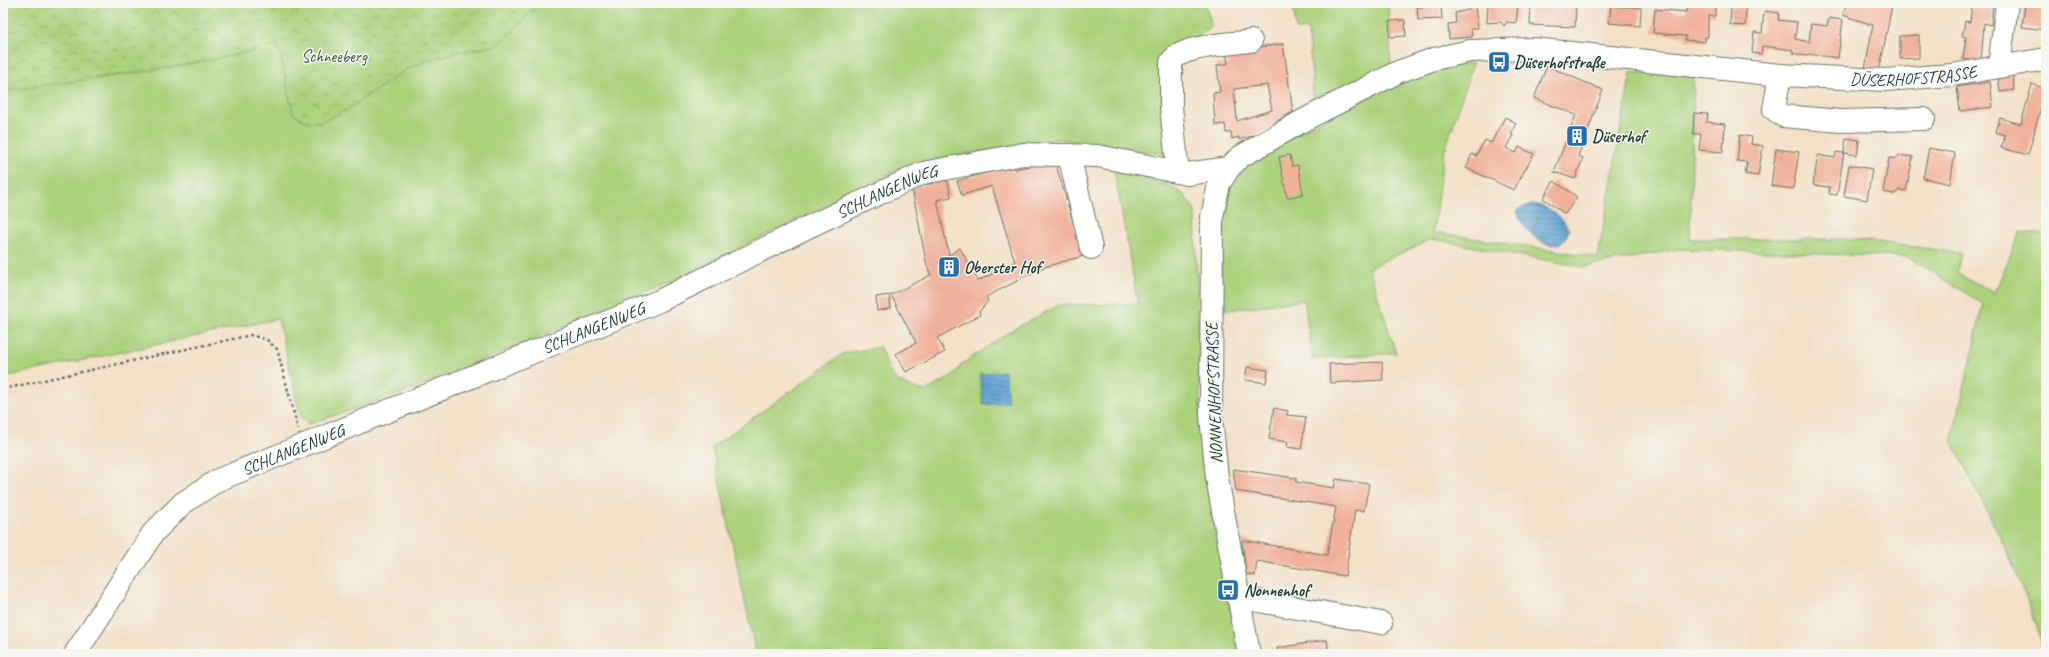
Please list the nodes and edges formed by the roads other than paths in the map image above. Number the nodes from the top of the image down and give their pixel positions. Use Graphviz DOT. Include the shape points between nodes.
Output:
graph roads {
  1 [pos="2007,3"];
  2 [pos="1251,41"];
  3 [pos="2046,59"];
  4 [pos="1999,67"];
  5 [pos="1780,75"];
  6 [pos="1924,118"];
  7 [pos="1069,155"];
  8 [pos="1229,168"];
  9 [pos="1182,173"];
  10 [pos="1214,200"];
  11 [pos="1091,248"];
  12 [pos="1237,597"];
  13 [pos="1380,623"];
  14 [pos="76,654"];
  15 [pos="1249,654"];
  1 -- 4 [label="street"];
  2 -- 9 [label="street" via="1207,47 1174,56 1170,69 1171,114"];
  3 -- 4 [label="street, DÜSERHOFSTRASSE"];
  4 -- 5 [label="street, DÜSERHOFSTRASSE" via="1952,75 1885,80"];
  5 -- 6 [label="street" via="1774,109 1783,116 1842,122"];
  5 -- 8 [label="street, DÜSERHOFSTRASSE" via="1534,49 1470,51 1434,59 1398,72 1272,138 1240,157"];
  7 -- 9 [label="street, SCHLANGENWEG" via="1098,156"];
  7 -- 11 [label="street"];
  7 -- 14 [label="street, SCHLANGENWEG" via="1023,154 923,173 659,301 218,480 183,503 153,533"];
  8 -- 9 [label="street"];
  8 -- 10 [label="street, NONNENHOFSTRASSE" via="1219,184"];
  9 -- 10 [label="street"];
  10 -- 12 [label="street, NONNENHOFSTRASSE" via="1211,416 1217,478"];
  12 -- 13 [label="street"];
  12 -- 15 [label="street, NONNENHOFSTRASSE"];
}
